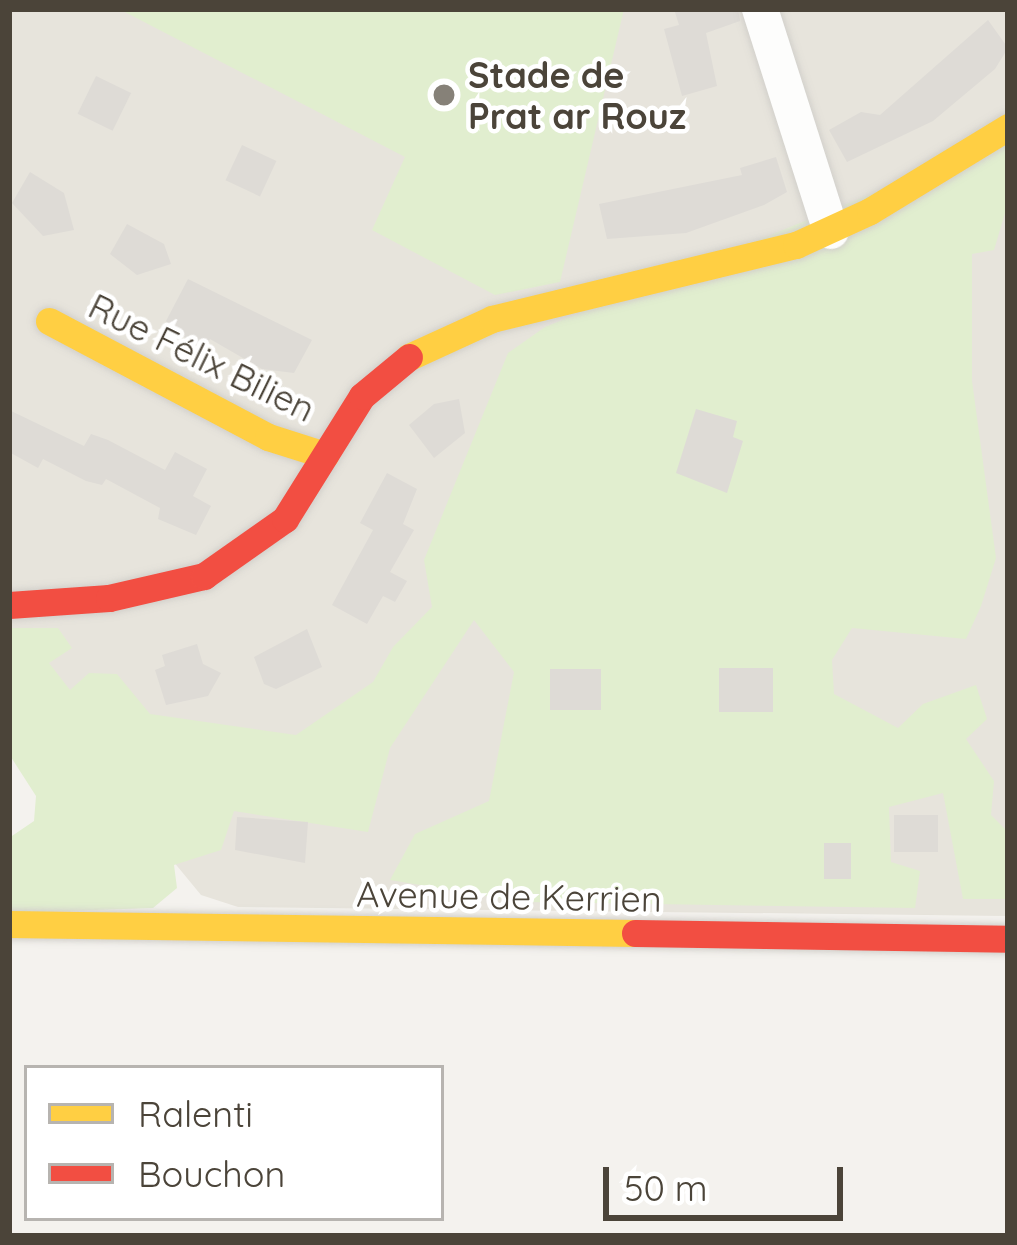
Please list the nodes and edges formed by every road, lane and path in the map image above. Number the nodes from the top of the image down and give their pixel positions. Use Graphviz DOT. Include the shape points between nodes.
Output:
graph roads {
  1 [pos="760,9"];
  2 [pos="1008,127"];
  3 [pos="831,231"];
  4 [pos="49,321"];
  5 [pos="325,455"];
  6 [pos="9,605"];
  7 [pos="9,924"];
  8 [pos="1008,939"];
  1 -- 3 [label="street"];
  2 -- 3 [label="street"];
  3 -- 5 [label="street" via="748,261 492,319 426,343 362,396"];
  4 -- 5 [label="street, Rue Félix Bilien" via="268,437"];
  5 -- 6 [label="street" via="277,527 204,576 109,598"];
  7 -- 8 [label="street, Avenue de Kerrien"];
}
